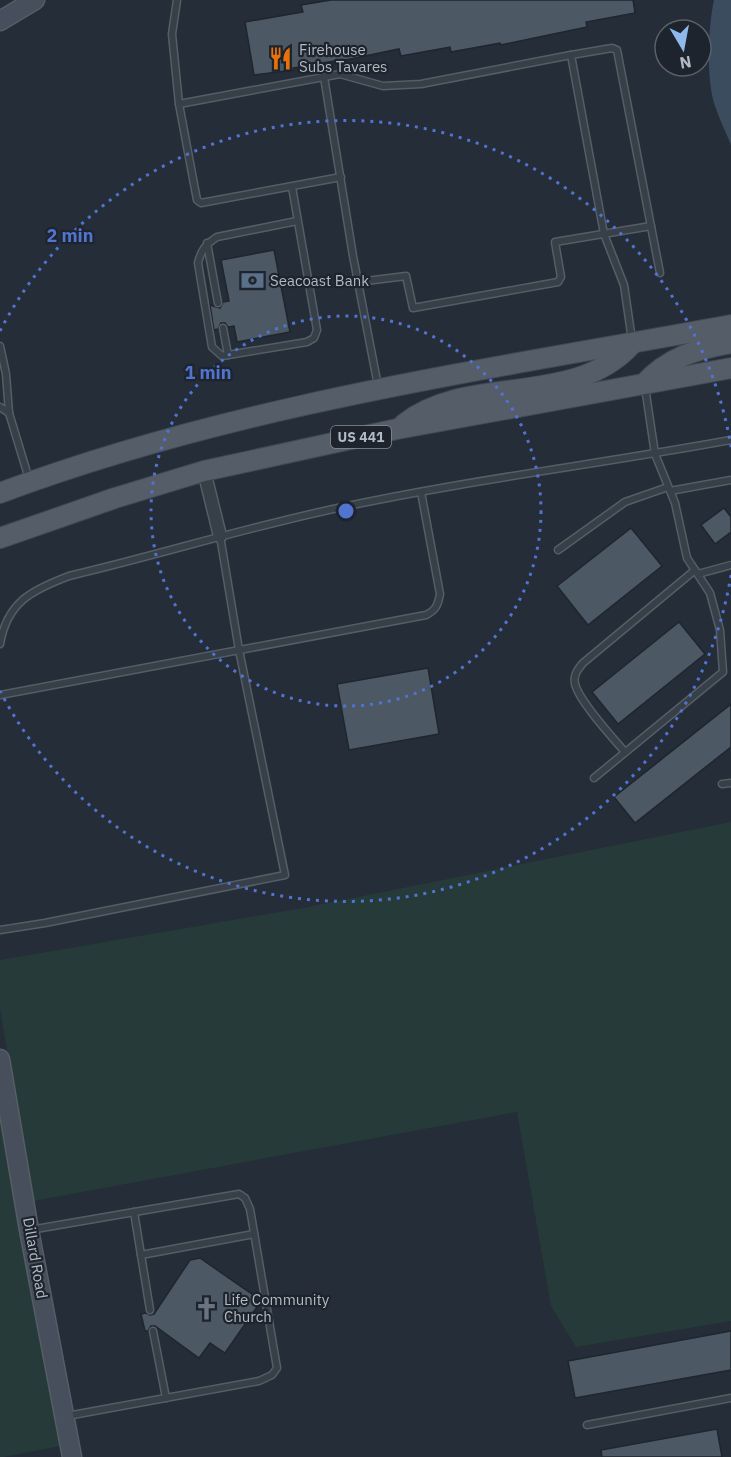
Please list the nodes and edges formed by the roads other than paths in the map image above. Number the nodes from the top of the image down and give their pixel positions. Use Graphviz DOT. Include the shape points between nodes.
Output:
graph roads {
  1 [pos="35,0"];
  2 [pos="177,0"];
  3 [pos="0,21"];
  4 [pos="571,55"];
  5 [pos="324,77"];
  6 [pos="179,104"];
  7 [pos="341,177"];
  8 [pos="292,187"];
  9 [pos="297,221"];
  10 [pos="651,226"];
  11 [pos="603,234"];
  12 [pos="207,243"];
  13 [pos="660,273"];
  14 [pos="358,282"];
  15 [pos="218,303"];
  16 [pos="731,325"];
  17 [pos="223,328"];
  18 [pos="632,343"];
  19 [pos="731,343"];
  20 [pos="0,346"];
  21 [pos="228,355"];
  22 [pos="731,368"];
  23 [pos="644,384"];
  24 [pos="379,390"];
  25 [pos="0,406"];
  26 [pos="9,413"];
  27 [pos="397,429"];
  28 [pos="731,440"];
  29 [pos="655,454"];
  30 [pos="204,471"];
  31 [pos="731,480"];
  32 [pos="29,483"];
  33 [pos="669,489"];
  34 [pos="421,492"];
  35 [pos="0,493"];
  36 [pos="0,501"];
  37 [pos="220,536"];
  38 [pos="0,538"];
  39 [pos="558,550"];
  40 [pos="731,565"];
  41 [pos="697,572"];
  42 [pos="0,644"];
  43 [pos="239,650"];
  44 [pos="0,695"];
  45 [pos="625,753"];
  46 [pos="594,778"];
  47 [pos="731,783"];
  48 [pos="722,784"];
  49 [pos="0,930"];
  50 [pos="0,1059"];
  51 [pos="134,1212"];
  52 [pos="29,1230"];
  53 [pos="254,1234"];
  54 [pos="141,1255"];
  55 [pos="150,1310"];
  56 [pos="153,1331"];
  57 [pos="166,1398"];
  58 [pos="731,1398"];
  59 [pos="64,1416"];
  60 [pos="587,1425"];
  61 [pos="72,1457"];
  1 -- 3 [label="street"];
  2 -- 6 [label="lane" via="172,34"];
  4 -- 5 [label="lane" via="421,84 383,86 340,74"];
  4 -- 10 [label="lane" via="617,50"];
  4 -- 11 [label="lane"];
  5 -- 6 [label="lane"];
  5 -- 7 [label="lane"];
  6 -- 8 [label="lane" via="197,200 201,203"];
  7 -- 8 [label="lane"];
  7 -- 14 [label="lane"];
  8 -- 9 [label="lane"];
  9 -- 12 [label="lane" via="217,237"];
  9 -- 21 [label="lane" via="317,330 314,338"];
  10 -- 11 [label="lane"];
  10 -- 13 [label="lane"];
  11 -- 14 [label="lane" via="555,242 561,277 558,282 413,308 406,276"];
  11 -- 18 [label="lane" via="624,285"];
  12 -- 15 [label="lane"];
  12 -- 21 [label="lane" via="198,263 212,347 222,356"];
  14 -- 24 [label="lane"];
  16 -- 18 [label="main road"];
  17 -- 21 [label="lane"];
  18 -- 24 [label="main road"];
  18 -- 27 [label="main road" via="620,357 599,370 577,378 429,408"];
  19 -- 23 [label="main road" via="676,357"];
  20 -- 26 [label="lane"];
  22 -- 23 [label="main road, US 441"];
  23 -- 27 [label="main road, US 441"];
  23 -- 29 [label="lane"];
  24 -- 32 [label="main road" via="196,431"];
  25 -- 26 [label="lane"];
  26 -- 32 [label="lane"];
  27 -- 30 [label="main road, US 441"];
  28 -- 29 [label="lane"];
  29 -- 33 [label="lane"];
  29 -- 34 [label="lane"];
  30 -- 37 [label="street"];
  30 -- 38 [label="main road, US 441"];
  31 -- 33 [label="lane"];
  32 -- 35 [label="main road"];
  32 -- 36 [label="main road"];
  33 -- 39 [label="lane" via="625,502"];
  33 -- 41 [label="lane" via="687,558"];
  34 -- 37 [label="lane"];
  34 -- 43 [label="lane" via="440,594 433,612"];
  37 -- 42 [label="lane" via="51,583 15,605"];
  37 -- 43 [label="lane"];
  40 -- 41 [label="lane"];
  41 -- 45 [label="lane" via="710,593 720,630 723,672"];
  41 -- 45 [label="lane" via="577,669 575,683 581,697"];
  43 -- 44 [label="lane"];
  43 -- 49 [label="lane" via="285,874"];
  45 -- 46 [label="lane"];
  47 -- 48 [label="lane"];
  50 -- 52 [label="street, Dillard Road"];
  51 -- 52 [label="lane"];
  51 -- 53 [label="lane" via="239,1194 250,1209"];
  51 -- 54 [label="lane"];
  52 -- 59 [label="street, Dillard Road"];
  53 -- 54 [label="lane"];
  53 -- 57 [label="lane" via="277,1368 259,1381"];
  54 -- 55 [label="lane"];
  56 -- 57 [label="lane"];
  57 -- 59 [label="lane"];
  58 -- 60 [label="lane"];
  59 -- 61 [label="street, Dillard Road"];
}
